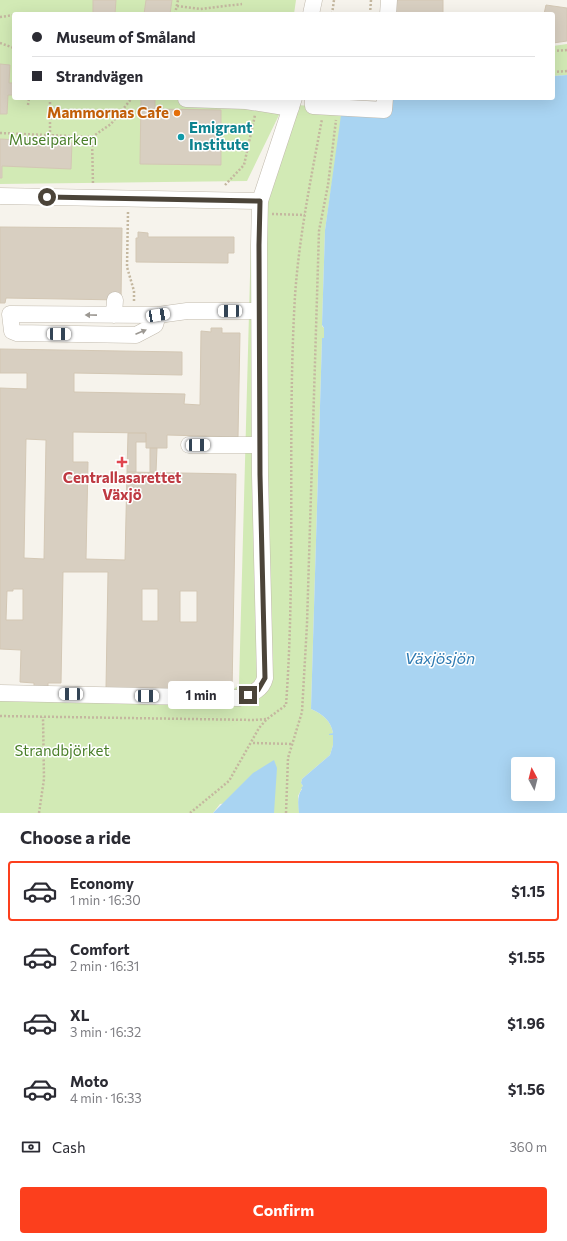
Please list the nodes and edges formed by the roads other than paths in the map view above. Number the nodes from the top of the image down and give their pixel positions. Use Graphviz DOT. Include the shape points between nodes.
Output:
graph roads {
  1 [pos="314,0"];
  2 [pos="324,0"];
  3 [pos="389,0"];
  4 [pos="311,12"];
  5 [pos="322,12"];
  6 [pos="388,12"];
  7 [pos="210,100"];
  8 [pos="384,100"];
  9 [pos="292,103"];
  10 [pos="325,104"];
  11 [pos="0,196"];
  12 [pos="260,208"];
  13 [pos="259,311"];
  14 [pos="158,315"];
  15 [pos="189,445"];
  16 [pos="260,445"];
  17 [pos="0,693"];
  1 -- 4 [label="street"];
  2 -- 5 [label="street"];
  3 -- 6 [label="street"];
  7 -- 9 [label="street"];
  8 -- 10 [label="street" via="384,110"];
  9 -- 12 [label="street"];
  11 -- 12 [label="street"];
  12 -- 13 [label="street"];
  13 -- 14 [label="street" via="187,311"];
  13 -- 16 [label="street"];
  14 -- 14 [label="street, one-way" via="134,315 114,307 10,314 10,325 17,333 136,335 155,325"];
  15 -- 16 [label="street"];
  16 -- 17 [label="street" via="265,678 258,690 239,698"];
}
